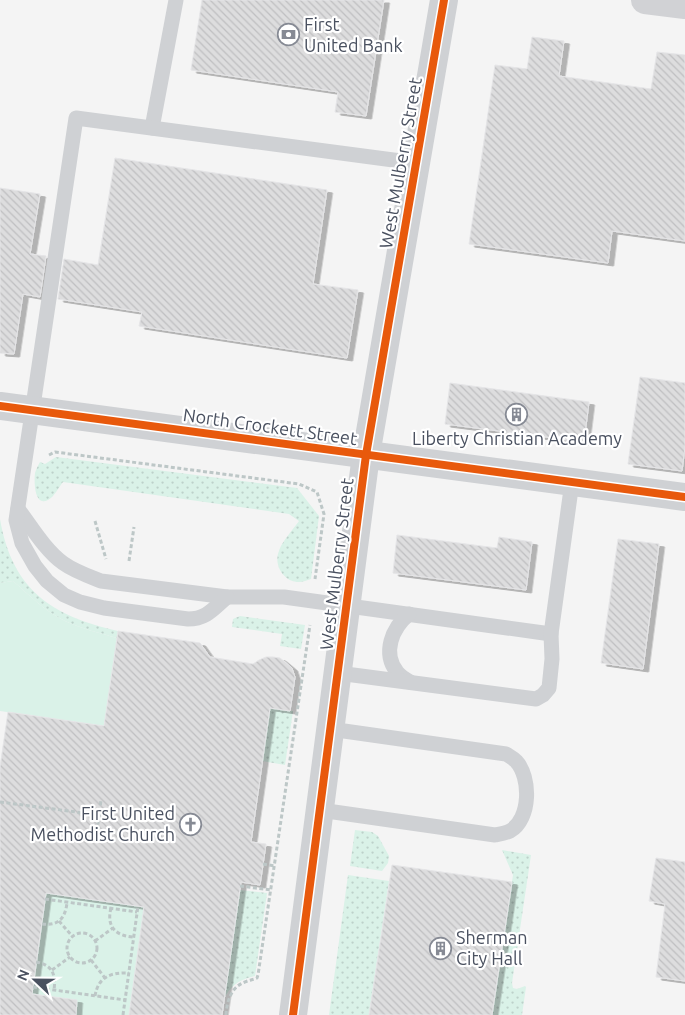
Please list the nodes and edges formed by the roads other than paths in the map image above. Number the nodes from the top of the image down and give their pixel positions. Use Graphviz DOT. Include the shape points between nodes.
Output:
graph roads {
  1 [pos="176,0"];
  2 [pos="444,0"];
  3 [pos="645,0"];
  4 [pos="685,5"];
  5 [pos="152,128"];
  6 [pos="416,163"];
  7 [pos="0,406"];
  8 [pos="33,410"];
  9 [pos="366,455"];
  10 [pos="572,482"];
  11 [pos="685,497"];
  12 [pos="18,509"];
  13 [pos="227,597"];
  14 [pos="346,605"];
  15 [pos="409,614"];
  16 [pos="551,634"];
  17 [pos="338,673"];
  18 [pos="410,682"];
  19 [pos="330,729"];
  20 [pos="320,810"];
  21 [pos="293,1015"];
  1 -- 5 [label="lane"];
  2 -- 6 [label="street, West Mulberry Street"];
  3 -- 4 [label="main road"];
  5 -- 6 [label="lane"];
  5 -- 8 [label="lane" via="76,118"];
  6 -- 9 [label="street, West Mulberry Street"];
  7 -- 8 [label="street, North Crockett Street"];
  8 -- 9 [label="street, North Crockett Street"];
  8 -- 12 [label="lane"];
  9 -- 10 [label="street, North Crockett Street"];
  9 -- 14 [label="street, West Mulberry Street"];
  10 -- 11 [label="street, North Crockett Street"];
  10 -- 16 [label="lane"];
  12 -- 13 [label="lane" via="48,549 62,562 84,574 101,581"];
  12 -- 13 [label="lane" via="16,520 22,544 35,566 64,595 80,602 104,608 198,619"];
  13 -- 14 [label="lane" via="284,596"];
  14 -- 15 [label="lane"];
  14 -- 17 [label="street, West Mulberry Street"];
  15 -- 16 [label="lane"];
  15 -- 18 [label="lane" via="395,630 389,652 398,673"];
  16 -- 18 [label="lane" via="549,688 536,699"];
  17 -- 18 [label="lane"];
  17 -- 19 [label="street, West Mulberry Street"];
  19 -- 20 [label="street, West Mulberry Street"];
  19 -- 20 [label="lane" via="506,754 516,761 524,774 526,803 522,820 511,831 496,836"];
  20 -- 21 [label="street, West Mulberry Street"];
}
